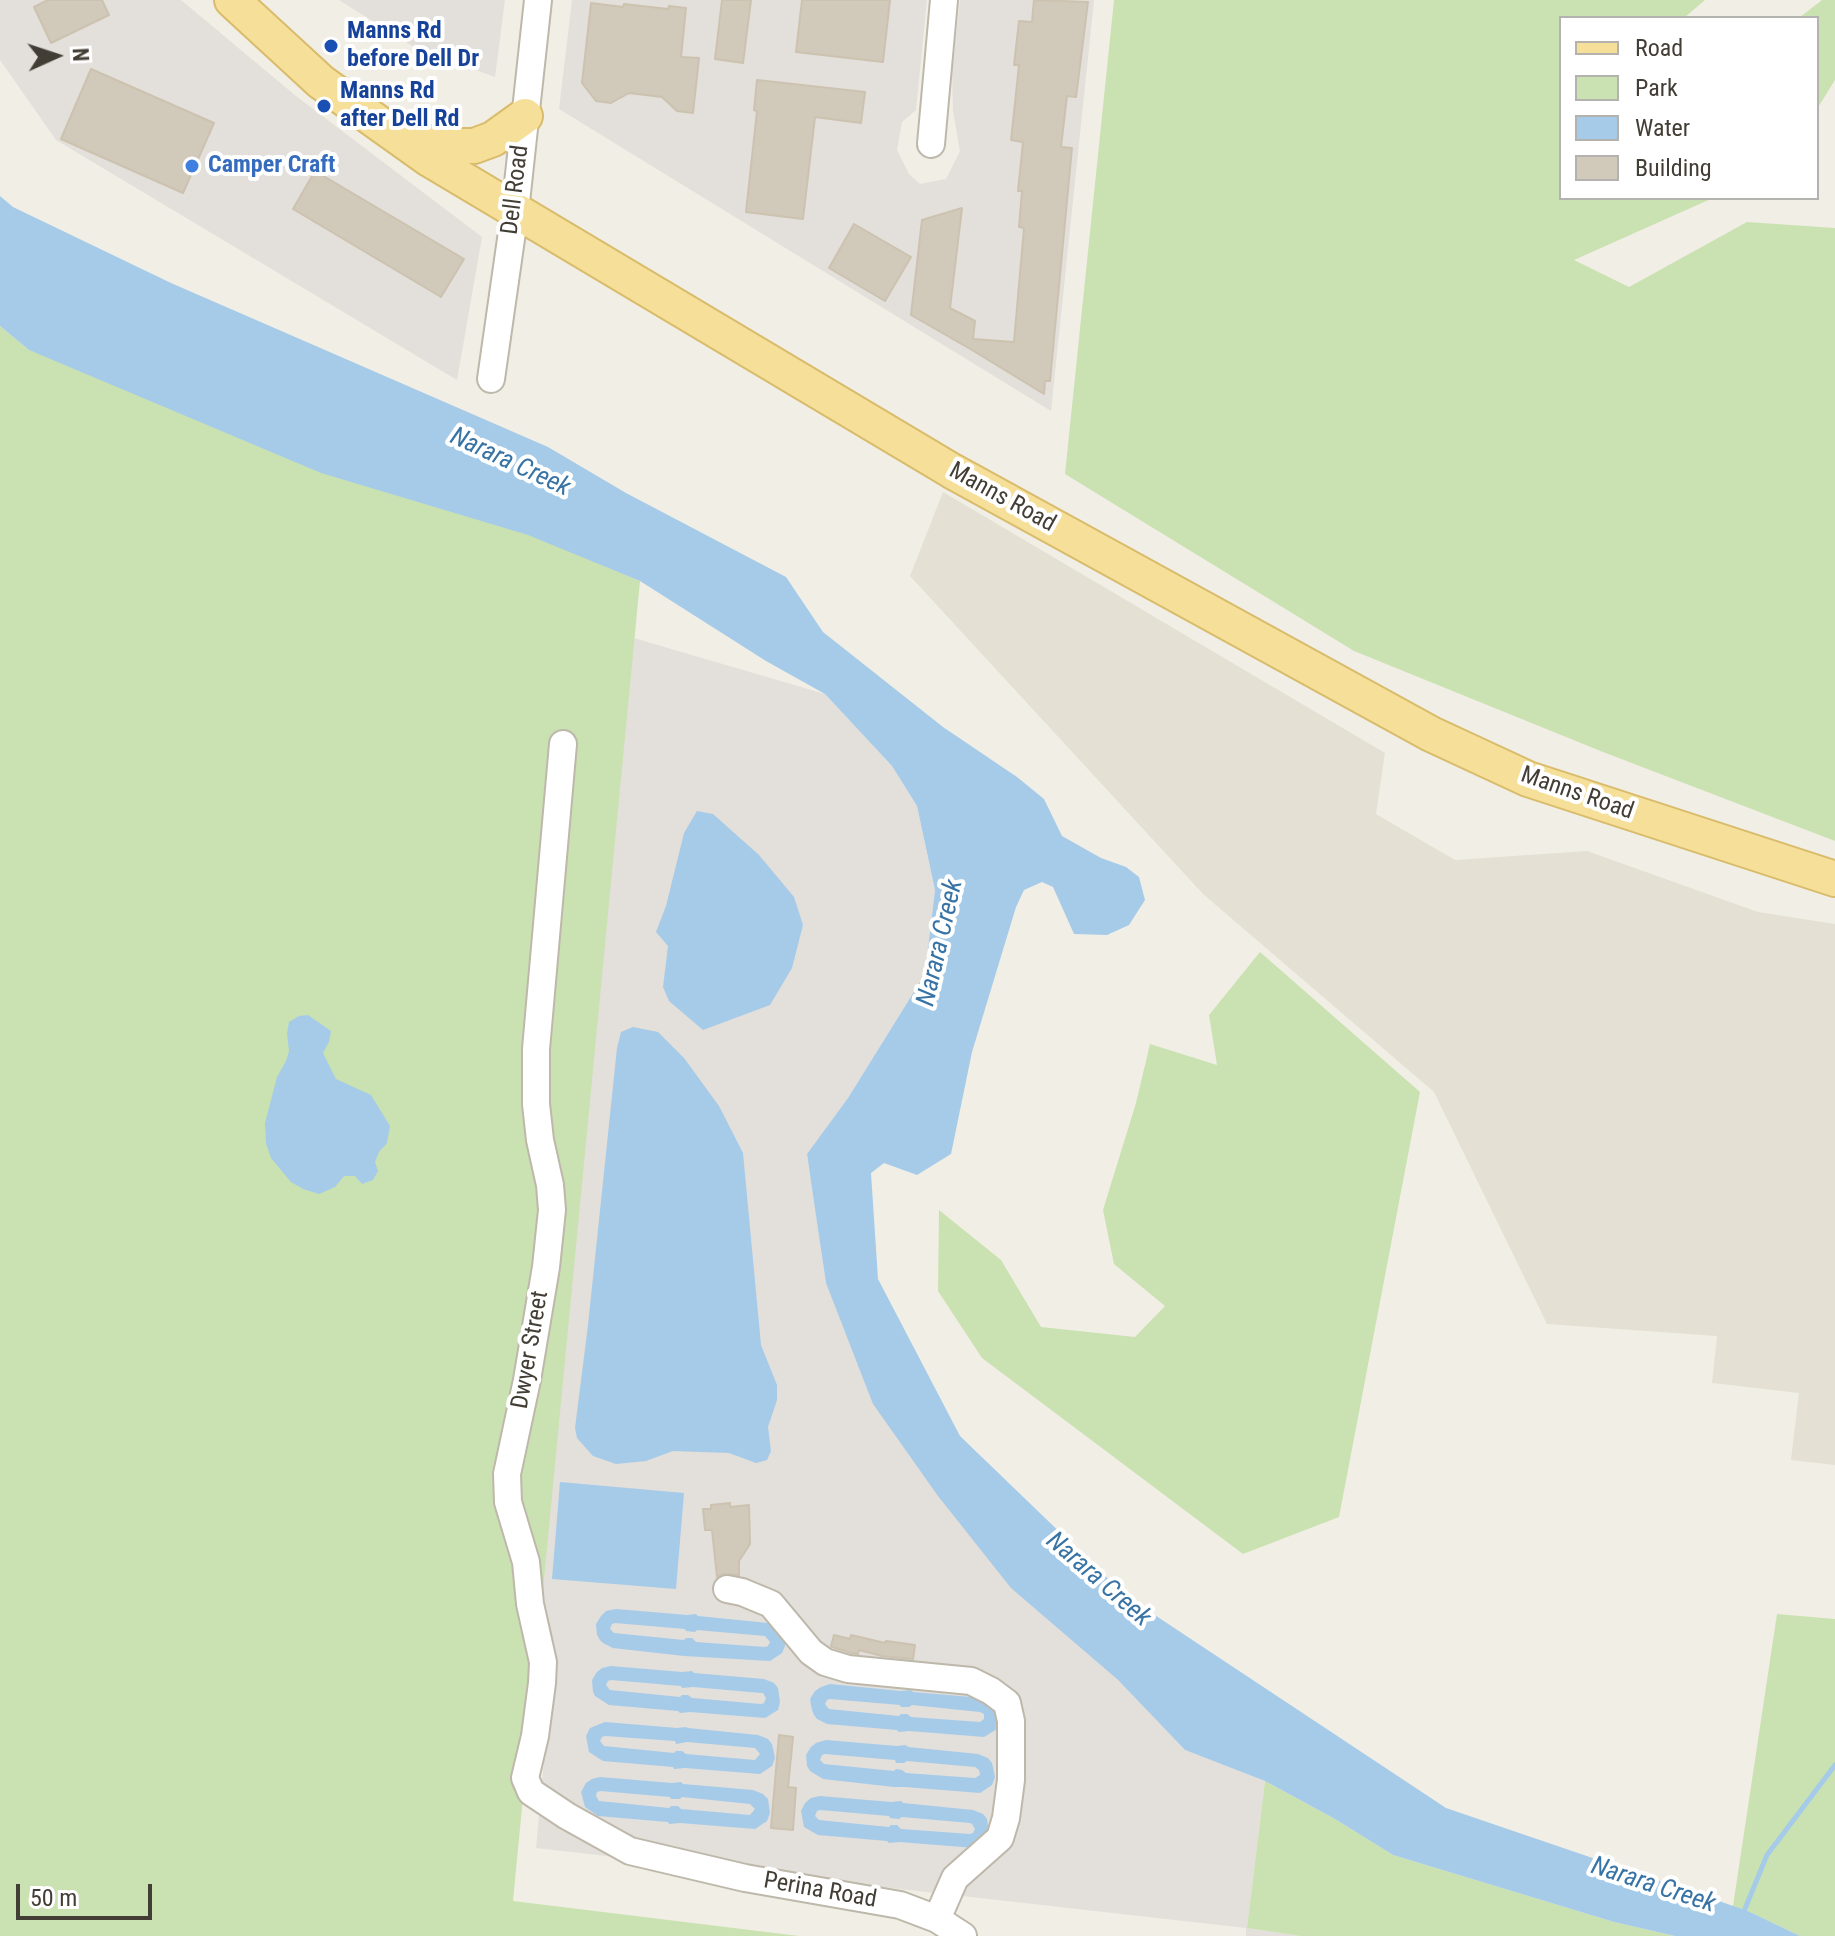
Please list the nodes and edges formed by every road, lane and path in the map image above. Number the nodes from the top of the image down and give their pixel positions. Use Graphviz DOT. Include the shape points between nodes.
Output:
graph roads {
  1 [pos="232,0"];
  2 [pos="538,0"];
  3 [pos="944,0"];
  4 [pos="525,116"];
  5 [pos="397,136"];
  6 [pos="931,144"];
  7 [pos="515,211"];
  8 [pos="491,379"];
  9 [pos="563,744"];
  10 [pos="1835,879"];
  11 [pos="727,1589"];
  12 [pos="672,1861"];
  13 [pos="937,1919"];
  14 [pos="963,1936"];
  1 -- 5 [label="main road, Manns Road" via="321,82"];
  2 -- 4 [label="street, Dell Road"];
  3 -- 6 [label="street"];
  4 -- 5 [label="main road" via="474,146"];
  4 -- 7 [label="street, Dell Road"];
  5 -- 7 [label="main road, Manns Road"];
  7 -- 8 [label="street, Dell Road"];
  7 -- 10 [label="main road, Manns Road" via="952,471 1431,734 1528,779"];
  9 -- 12 [label="street, Dwyer Street" via="536,1049 536,1104 552,1210 507,1474 508,1502 526,1562 543,1662 525,1778 531,1792 580,1823 630,1851"];
  11 -- 13 [label="street" via="771,1604 825,1662 971,1681 1007,1703 1011,1780 1000,1838 955,1878"];
  12 -- 13 [label="street, Perina Road" via="900,1905"];
  13 -- 14 [label="street, Perina Road"];
}
